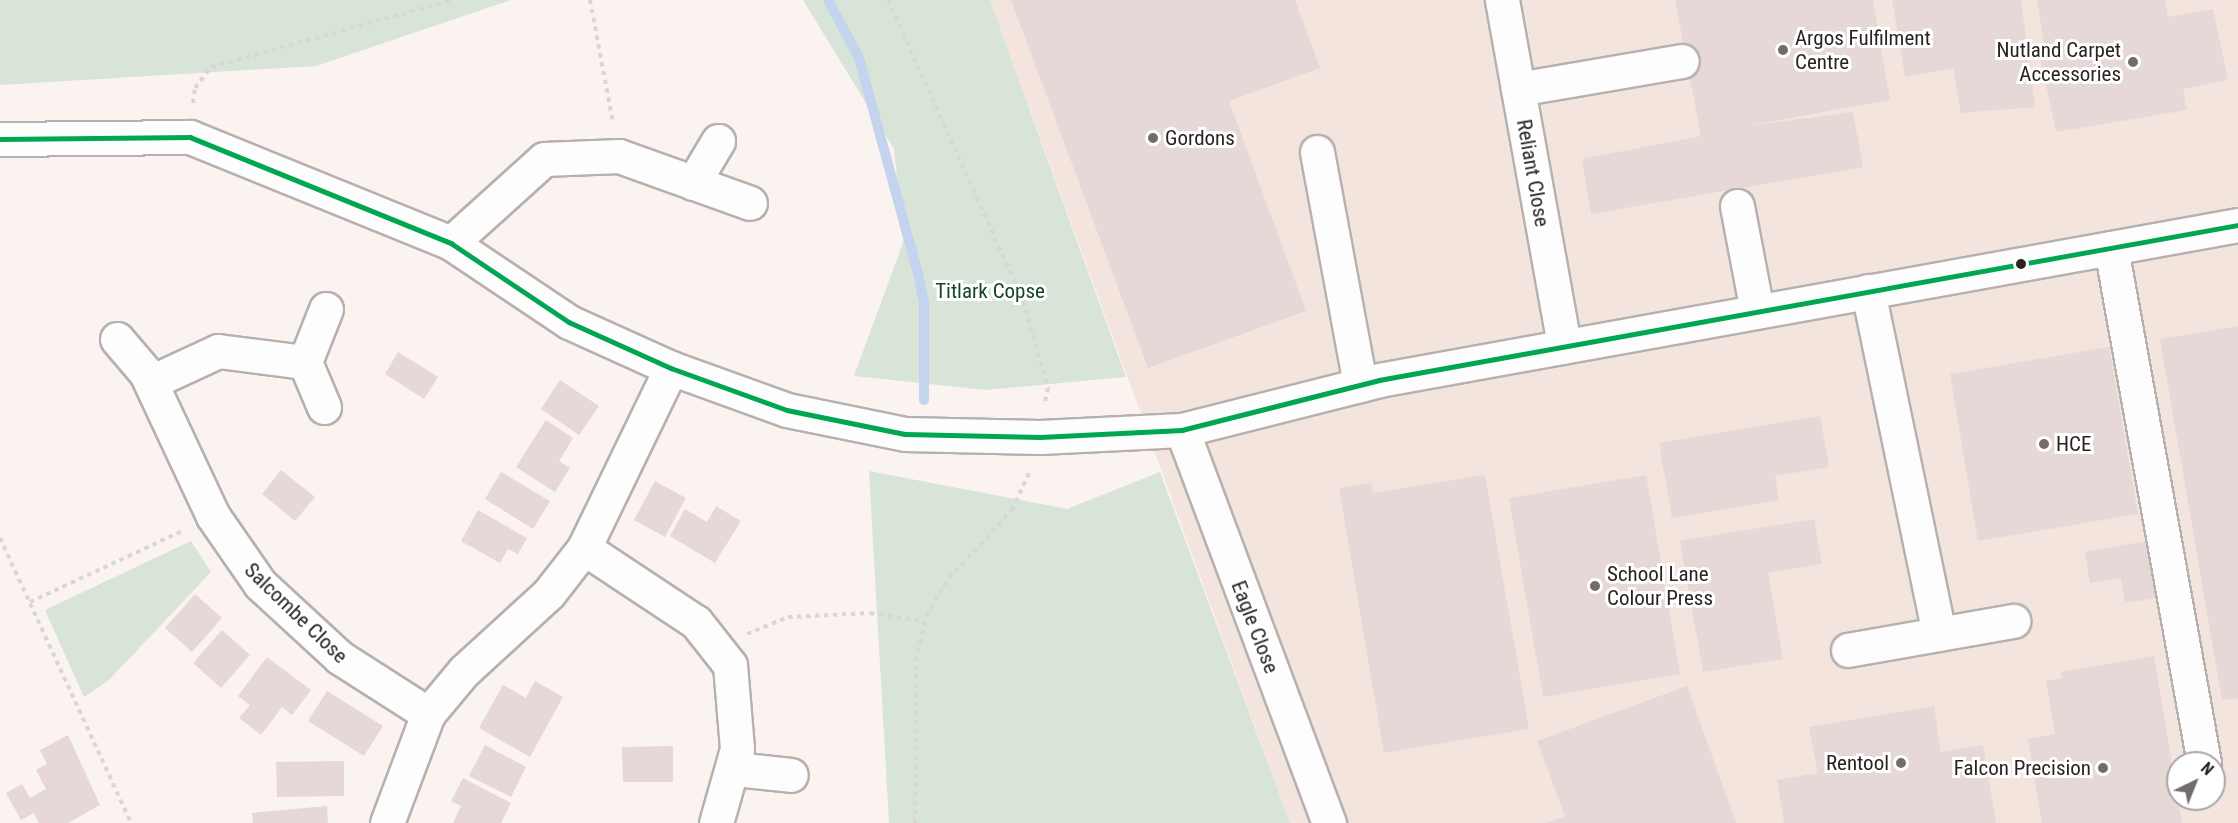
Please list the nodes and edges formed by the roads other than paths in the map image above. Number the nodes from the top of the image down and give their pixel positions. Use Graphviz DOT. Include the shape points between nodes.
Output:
graph roads {
  1 [pos="1502,0"];
  2 [pos="1682,61"];
  3 [pos="1518,89"];
  4 [pos="0,139"];
  5 [pos="718,141"];
  6 [pos="1317,152"];
  7 [pos="693,183"];
  8 [pos="750,204"];
  9 [pos="1737,206"];
  10 [pos="2238,225"];
  11 [pos="451,243"];
  12 [pos="2111,248"];
  13 [pos="1868,291"];
  14 [pos="326,309"];
  15 [pos="1757,311"];
  16 [pos="117,339"];
  17 [pos="1564,346"];
  18 [pos="305,362"];
  19 [pos="671,368"];
  20 [pos="151,382"];
  21 [pos="1360,385"];
  22 [pos="324,407"];
  23 [pos="1182,430"];
  24 [pos="584,548"];
  25 [pos="2013,621"];
  26 [pos="1939,634"];
  27 [pos="1848,650"];
  28 [pos="428,714"];
  29 [pos="2202,751"];
  30 [pos="735,769"];
  31 [pos="791,775"];
  32 [pos="387,823"];
  33 [pos="716,823"];
  34 [pos="1329,823"];
  1 -- 3 [label="street, Reliant Close"];
  2 -- 3 [label="street"];
  3 -- 17 [label="street, Reliant Close"];
  4 -- 11 [label="street" via="190,137"];
  5 -- 7 [label="street"];
  6 -- 21 [label="street"];
  7 -- 8 [label="street"];
  7 -- 11 [label="street" via="619,156 544,159"];
  9 -- 15 [label="street"];
  10 -- 12 [label="street"];
  11 -- 19 [label="street" via="569,321"];
  12 -- 13 [label="street"];
  12 -- 29 [label="street"];
  13 -- 15 [label="street"];
  13 -- 26 [label="street"];
  14 -- 18 [label="street"];
  15 -- 17 [label="street"];
  16 -- 20 [label="street, Salcombe Close"];
  17 -- 21 [label="street"];
  18 -- 20 [label="street" via="218,351"];
  18 -- 22 [label="street"];
  19 -- 23 [label="street" via="788,410 905,434 1034,437"];
  19 -- 24 [label="street"];
  20 -- 28 [label="street, Salcombe Close" via="213,516 260,584 363,676"];
  21 -- 23 [label="street"];
  23 -- 34 [label="street, Eagle Close"];
  24 -- 28 [label="street" via="549,593 464,670"];
  24 -- 30 [label="street" via="696,622 721,650 735,682"];
  25 -- 26 [label="street"];
  26 -- 27 [label="street"];
  28 -- 32 [label="street"];
  30 -- 31 [label="street"];
  30 -- 33 [label="street"];
}
